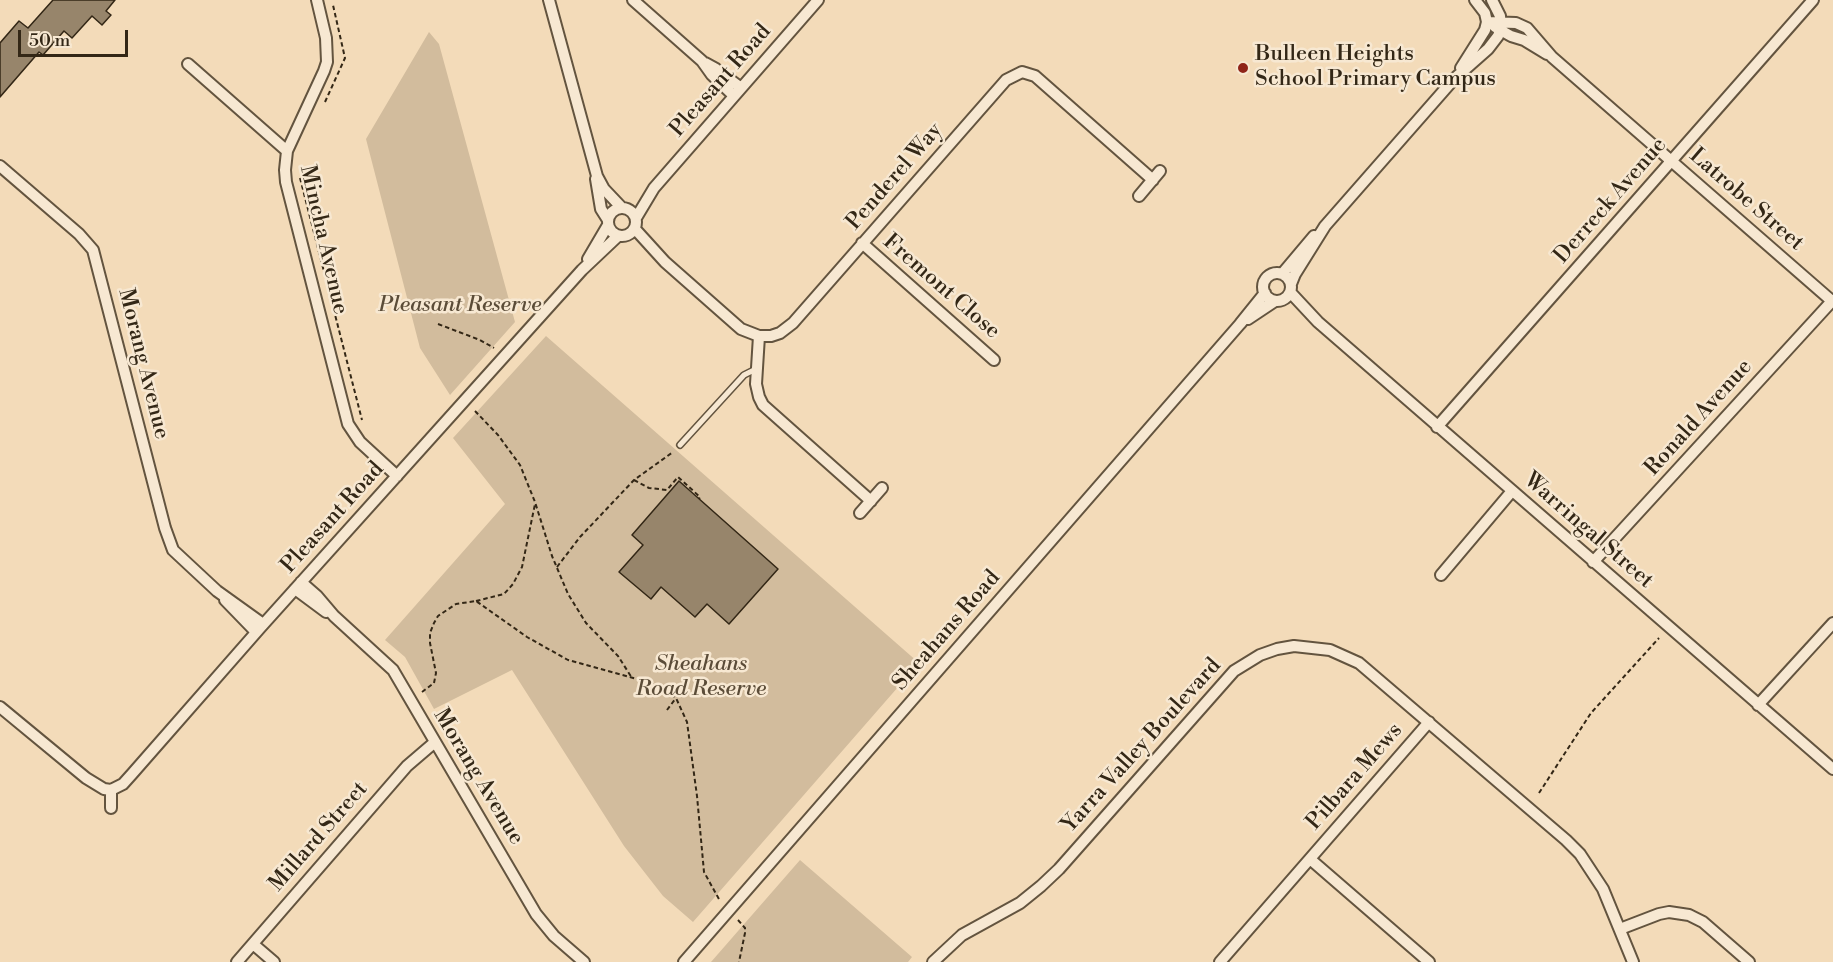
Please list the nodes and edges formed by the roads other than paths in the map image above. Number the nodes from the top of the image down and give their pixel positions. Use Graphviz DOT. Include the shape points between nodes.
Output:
graph roads {
  1 [pos="317,0"];
  2 [pos="549,0"];
  3 [pos="633,0"];
  4 [pos="818,0"];
  5 [pos="1475,0"];
  6 [pos="1492,0"];
  7 [pos="1813,0"];
  8 [pos="1487,22"];
  9 [pos="1500,26"];
  10 [pos="188,64"];
  11 [pos="1454,79"];
  12 [pos="737,92"];
  13 [pos="287,151"];
  14 [pos="1671,161"];
  15 [pos="0,166"];
  16 [pos="597,176"];
  17 [pos="654,188"];
  18 [pos="1139,196"];
  19 [pos="624,208"];
  20 [pos="608,223"];
  21 [pos="635,224"];
  22 [pos="1325,226"];
  23 [pos="621,236"];
  24 [pos="862,243"];
  25 [pos="665,262"];
  26 [pos="582,270"];
  27 [pos="1282,274"];
  28 [pos="1265,293"];
  29 [pos="1285,294"];
  30 [pos="1833,301"];
  31 [pos="1240,324"];
  32 [pos="759,336"];
  33 [pos="994,360"];
  34 [pos="757,369"];
  35 [pos="1437,427"];
  36 [pos="680,445"];
  37 [pos="397,476"];
  38 [pos="882,488"];
  39 [pos="1512,491"];
  40 [pos="871,501"];
  41 [pos="860,513"];
  42 [pos="1593,562"];
  43 [pos="1441,575"];
  44 [pos="298,585"];
  45 [pos="1833,623"];
  46 [pos="260,628"];
  47 [pos="1758,705"];
  48 [pos="0,707"];
  49 [pos="1429,722"];
  50 [pos="435,742"];
  51 [pos="1833,769"];
  52 [pos="111,790"];
  53 [pos="111,808"];
  54 [pos="1310,858"];
  55 [pos="1620,929"];
  56 [pos="253,944"];
  57 [pos="237,962"];
  58 [pos="274,962"];
  59 [pos="584,962"];
  60 [pos="684,962"];
  61 [pos="933,962"];
  62 [pos="1220,962"];
  63 [pos="1429,962"];
  64 [pos="1633,962"];
  65 [pos="1749,962"];
  1 -- 13 [label="street, Mincha Avenue" via="327,62"];
  2 -- 16 [label="street"];
  3 -- 12 [label="street" via="702,61 712,75"];
  4 -- 12 [label="street, Pleasant Road"];
  5 -- 8 [label="street"];
  6 -- 9 [label="street"];
  7 -- 14 [label="street, Derreck Avenue"];
  8 -- 9 [label="street, Latrobe Street"];
  8 -- 11 [label="street, Sheahans Road"];
  9 -- 11 [label="street, Sheahans Road" via="1488,49"];
  9 -- 14 [label="street, Latrobe Street" via="1516,24 1527,28 1552,57"];
  10 -- 13 [label="street"];
  11 -- 22 [label="street, Sheahans Road"];
  12 -- 17 [label="street, Pleasant Road"];
  13 -- 37 [label="street, Mincha Avenue" via="286,182 345,412 354,435"];
  14 -- 30 [label="street, Latrobe Street"];
  14 -- 35 [label="street, Derreck Avenue"];
  15 -- 46 [label="street, Morang Avenue" via="93,250 168,539 179,557 239,616"];
  16 -- 19 [label="street" via="604,189"];
  16 -- 20 [label="street" via="601,209"];
  17 -- 19 [label="street, Pleasant Road"];
  17 -- 21 [label="street, Pleasant Road"];
  18 -- 24 [label="street, Penderel Way" via="1156,176 1035,76 1023,72 1006,80"];
  19 -- 20 [label="street" via="611,213"];
  19 -- 21 [label="street" via="634,214"];
  20 -- 23 [label="street" via="611,232"];
  20 -- 26 [label="street, Pleasant Road"];
  21 -- 23 [label="street"];
  21 -- 25 [label="street"];
  22 -- 27 [label="street, Sheahans Road"];
  22 -- 29 [label="street, Sheahans Road"];
  23 -- 25 [label="street"];
  23 -- 26 [label="street, Pleasant Road"];
  24 -- 32 [label="street, Penderel Way" via="786,329 771,336"];
  24 -- 33 [label="street, Fremont Close"];
  25 -- 32 [label="street" via="741,329"];
  26 -- 37 [label="street, Pleasant Road"];
  27 -- 28 [label="street" via="1269,276 1264,284"];
  27 -- 29 [label="street" via="1289,280"];
  28 -- 29 [label="street" via="1271,299"];
  28 -- 31 [label="street, Sheahans Road"];
  29 -- 31 [label="street, Sheahans Road"];
  29 -- 35 [label="street, Warringal Street"];
  30 -- 42 [label="street, Ronald Avenue"];
  31 -- 60 [label="street, Sheahans Road"];
  32 -- 34 [label="street"];
  34 -- 36 [label="lane" via="744,375"];
  34 -- 40 [label="street" via="757,391 763,405"];
  35 -- 39 [label="street, Warringal Street"];
  37 -- 44 [label="street, Pleasant Road"];
  38 -- 40 [label="street"];
  39 -- 42 [label="street, Warringal Street"];
  39 -- 43 [label="street"];
  40 -- 41 [label="street"];
  42 -- 47 [label="street, Warringal Street"];
  44 -- 46 [label="street, Pleasant Road"];
  44 -- 50 [label="street, Morang Avenue" via="317,597 393,670"];
  45 -- 47 [label="street"];
  46 -- 52 [label="street, Pleasant Road" via="123,784"];
  47 -- 51 [label="street, Warringal Street"];
  48 -- 52 [label="street" via="95,785"];
  49 -- 54 [label="street, Pilbara Mews"];
  49 -- 55 [label="street, Yarra Valley Boulevard" via="1580,854 1603,889"];
  49 -- 61 [label="street, Yarra Valley Boulevard" via="1344,654 1312,646 1260,654 1223,681 1041,886 1020,903 962,935"];
  50 -- 56 [label="street, Millard Street" via="407,766"];
  50 -- 59 [label="street, Morang Avenue" via="536,914"];
  52 -- 53 [label="street"];
  54 -- 62 [label="street, Pilbara Mews"];
  54 -- 63 [label="street, Pilbara Mews"];
  55 -- 64 [label="street, Yarra Valley Boulevard"];
  55 -- 65 [label="street" via="1659,914 1689,915 1703,922"];
  56 -- 57 [label="street, Millard Street"];
  56 -- 58 [label="street"];
}
